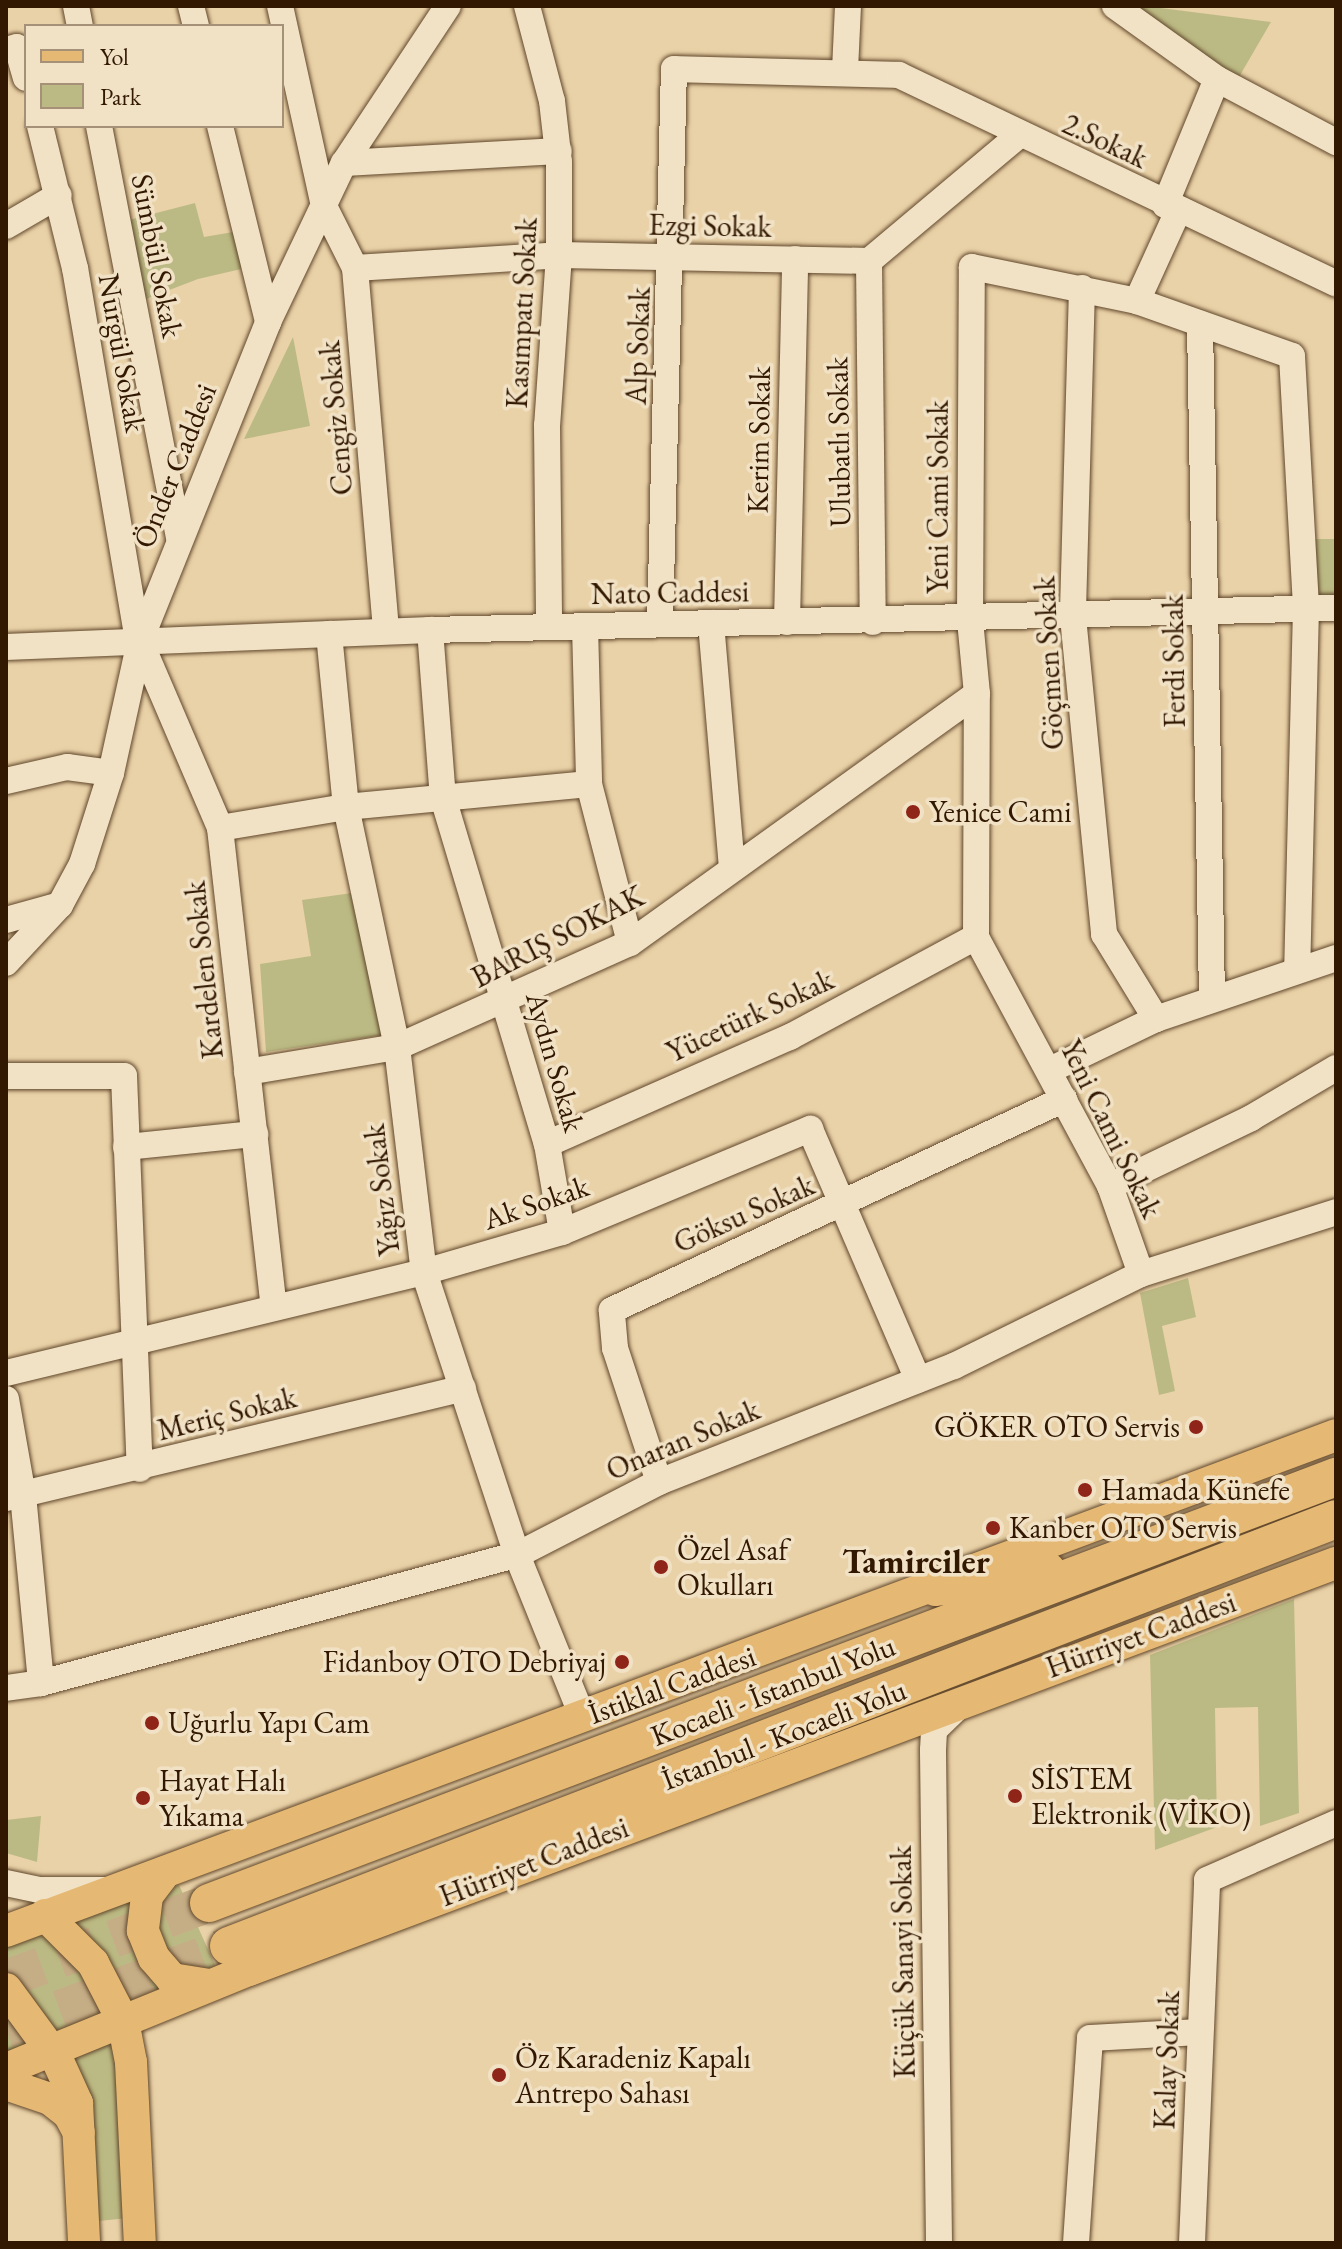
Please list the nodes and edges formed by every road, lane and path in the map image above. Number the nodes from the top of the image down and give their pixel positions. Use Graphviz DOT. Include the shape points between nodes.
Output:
graph roads {
  1 [pos="448,6"];
  2 [pos="527,6"];
  3 [pos="848,6"];
  4 [pos="1115,6"];
  5 [pos="284,24"];
  6 [pos="6,50"];
  7 [pos="674,69"];
  8 [pos="845,70"];
  9 [pos="24,71"];
  10 [pos="1217,79"];
  11 [pos="41,128"];
  12 [pos="99,128"];
  13 [pos="220,128"];
  14 [pos="1019,135"];
  15 [pos="1336,142"];
  16 [pos="559,151"];
  17 [pos="344,163"];
  18 [pos="59,195"];
  19 [pos="324,206"];
  20 [pos="1171,208"];
  21 [pos="6,226"];
  22 [pos="559,255"];
  23 [pos="673,258"];
  24 [pos="795,259"];
  25 [pos="869,261"];
  26 [pos="355,268"];
  27 [pos="1336,283"];
  28 [pos="1082,288"];
  29 [pos="1137,301"];
  30 [pos="268,322"];
  31 [pos="1200,324"];
  32 [pos="180,539"];
  33 [pos="1306,608"];
  34 [pos="1336,608"];
  35 [pos="1205,612"];
  36 [pos="1073,617"];
  37 [pos="970,620"];
  38 [pos="787,622"];
  39 [pos="873,622"];
  40 [pos="711,623"];
  41 [pos="660,624"];
  42 [pos="585,626"];
  43 [pos="549,627"];
  44 [pos="430,630"];
  45 [pos="386,631"];
  46 [pos="329,634"];
  47 [pos="8,638"];
  48 [pos="140,641"];
  49 [pos="977,694"];
  50 [pos="111,773"];
  51 [pos="6,781"];
  52 [pos="589,784"];
  53 [pos="443,798"];
  54 [pos="346,807"];
  55 [pos="220,828"];
  56 [pos="732,868"];
  57 [pos="60,905"];
  58 [pos="6,920"];
  59 [pos="976,937"];
  60 [pos="630,943"];
  61 [pos="1336,958"];
  62 [pos="6,963"];
  63 [pos="1297,969"];
  64 [pos="1212,997"];
  65 [pos="505,1002"];
  66 [pos="1156,1019"];
  67 [pos="397,1047"];
  68 [pos="1336,1068"];
  69 [pos="1050,1070"];
  70 [pos="247,1072"];
  71 [pos="6,1076"];
  72 [pos="1064,1099"];
  73 [pos="255,1134"];
  74 [pos="547,1144"];
  75 [pos="126,1147"];
  76 [pos="1110,1186"];
  77 [pos="844,1204"];
  78 [pos="1336,1212"];
  79 [pos="562,1232"];
  80 [pos="424,1272"];
  81 [pos="1141,1274"];
  82 [pos="274,1307"];
  83 [pos="133,1341"];
  84 [pos="6,1373"];
  85 [pos="918,1380"];
  86 [pos="463,1388"];
  87 [pos="6,1399"];
  88 [pos="1336,1435"];
  89 [pos="140,1469"];
  90 [pos="1336,1477"];
  91 [pos="659,1482"];
  92 [pos="14,1496"];
  93 [pos="1336,1519"];
  94 [pos="517,1555"];
  95 [pos="1109,1563"];
  96 [pos="1336,1563"];
  97 [pos="936,1587"];
  98 [pos="41,1683"];
  99 [pos="6,1688"];
  100 [pos="971,1697"];
  101 [pos="583,1718"];
  102 [pos="886,1729"];
  103 [pos="934,1730"];
  104 [pos="1336,1823"];
  105 [pos="165,1872"];
  106 [pos="6,1884"];
  107 [pos="116,1889"];
  108 [pos="209,1903"];
  109 [pos="45,1915"];
  110 [pos="7,1930"];
  111 [pos="71,1938"];
  112 [pos="229,1946"];
  113 [pos="212,1985"];
  114 [pos="6,1989"];
  115 [pos="181,1997"];
  116 [pos="1200,2032"];
  117 [pos="77,2034"];
  118 [pos="6,2069"];
  119 [pos="6,2084"];
  120 [pos="135,2127"];
  121 [pos="80,2134"];
  122 [pos="84,2243"];
  123 [pos="140,2243"];
  124 [pos="939,2243"];
  125 [pos="1076,2243"];
  126 [pos="1192,2243"];
  1 -- 17 [label="street, Önder Caddesi"];
  2 -- 16 [label="street, Kasımpatı Sokak"];
  3 -- 8 [label="street"];
  4 -- 10 [label="street"];
  5 -- 19 [label="street, Cengiz Sokak"];
  6 -- 9 [label="street" via="17,47"];
  7 -- 8 [label="street, 2.Sokak"];
  7 -- 23 [label="street, Alp Sokak"];
  8 -- 14 [label="street, 2.Sokak" via="920,82"];
  10 -- 15 [label="street"];
  10 -- 20 [label="street"];
  11 -- 18 [label="street, Nurgül Sokak"];
  12 -- 32 [label="street, Sümbül Sokak"];
  13 -- 30 [label="street"];
  14 -- 20 [label="street, 2.Sokak"];
  14 -- 25 [label="street"];
  16 -- 17 [label="street"];
  16 -- 22 [label="street, Kasımpatı Sokak"];
  17 -- 19 [label="street, Önder Caddesi"];
  18 -- 21 [label="street"];
  18 -- 48 [label="street, Nurgül Sokak"];
  19 -- 26 [label="street, Cengiz Sokak"];
  19 -- 30 [label="street, Önder Caddesi"];
  20 -- 27 [label="street, 2.Sokak"];
  20 -- 29 [label="street"];
  22 -- 23 [label="street, Ezgi Sokak"];
  22 -- 26 [label="street, Ezgi Sokak"];
  22 -- 43 [label="street, Kasımpatı Sokak" via="547,425"];
  23 -- 24 [label="street, Ezgi Sokak"];
  23 -- 41 [label="street, Alp Sokak"];
  24 -- 25 [label="street, Ezgi Sokak"];
  24 -- 38 [label="street, Kerim Sokak"];
  25 -- 39 [label="street, Ulubatlı Sokak"];
  26 -- 45 [label="street, Cengiz Sokak"];
  28 -- 29 [label="street, Yeni Cami Sokak"];
  28 -- 36 [label="street, Göçmen Sokak"];
  28 -- 37 [label="street, Yeni Cami Sokak" via="972,267"];
  29 -- 31 [label="street, Yeni Cami Sokak"];
  30 -- 32 [label="street, Önder Caddesi"];
  31 -- 33 [label="street, Yeni Cami Sokak" via="1292,356"];
  31 -- 35 [label="street, Ferdi Sokak"];
  32 -- 48 [label="street, Önder Caddesi"];
  33 -- 34 [label="street, Nato Caddesi"];
  33 -- 35 [label="street, Nato Caddesi"];
  33 -- 63 [label="street"];
  35 -- 36 [label="street, Nato Caddesi"];
  35 -- 64 [label="street, Ferdi Sokak"];
  36 -- 37 [label="street, Nato Caddesi"];
  36 -- 66 [label="street, Göçmen Sokak" via="1104,934"];
  37 -- 39 [label="street, Nato Caddesi"];
  37 -- 49 [label="street, Yeni Cami Sokak"];
  38 -- 39 [label="street, Nato Caddesi"];
  38 -- 40 [label="street, Nato Caddesi"];
  40 -- 41 [label="street, Nato Caddesi"];
  40 -- 56 [label="street"];
  41 -- 42 [label="street, Nato Caddesi"];
  42 -- 43 [label="street, Nato Caddesi"];
  42 -- 52 [label="street"];
  43 -- 44 [label="street, Nato Caddesi"];
  44 -- 45 [label="street, Nato Caddesi"];
  44 -- 53 [label="street, Aydın Sokak"];
  45 -- 46 [label="street, Nato Caddesi"];
  46 -- 48 [label="street, Nato Caddesi"];
  46 -- 54 [label="street, Yağız Sokak"];
  47 -- 48 [label="street, Nato Caddesi"];
  48 -- 50 [label="street, Önder Caddesi"];
  48 -- 55 [label="street, Kardelen Sokak"];
  49 -- 56 [label="street, BARIŞ SOKAK"];
  49 -- 59 [label="street, Yeni Cami Sokak"];
  50 -- 51 [label="street" via="67,767"];
  50 -- 57 [label="street, Önder Caddesi" via="82,864"];
  52 -- 53 [label="street"];
  52 -- 60 [label="street"];
  53 -- 54 [label="street"];
  53 -- 65 [label="street, Aydın Sokak"];
  54 -- 55 [label="street"];
  54 -- 67 [label="street, Yağız Sokak"];
  55 -- 70 [label="street, Kardelen Sokak"];
  56 -- 60 [label="street, BARIŞ SOKAK"];
  57 -- 58 [label="street"];
  57 -- 62 [label="street, Önder Caddesi"];
  59 -- 69 [label="street, Yeni Cami Sokak"];
  59 -- 74 [label="street, Yücetürk Sokak" via="790,1037"];
  60 -- 65 [label="street, BARIŞ SOKAK"];
  61 -- 63 [label="street"];
  63 -- 64 [label="street"];
  64 -- 66 [label="street"];
  65 -- 67 [label="street, BARIŞ SOKAK"];
  65 -- 74 [label="street, Aydın Sokak"];
  66 -- 69 [label="street"];
  67 -- 70 [label="street, BARIŞ SOKAK"];
  67 -- 80 [label="street, Yağız Sokak"];
  68 -- 76 [label="street" via="1251,1118"];
  69 -- 72 [label="street, Yeni Cami Sokak"];
  70 -- 73 [label="street, Kardelen Sokak"];
  71 -- 75 [label="street" via="124,1076"];
  72 -- 76 [label="street, Yeni Cami Sokak"];
  72 -- 77 [label="street, Göksu Sokak"];
  73 -- 75 [label="street"];
  73 -- 82 [label="street, Kardelen Sokak"];
  74 -- 79 [label="street, Aydın Sokak"];
  75 -- 83 [label="street"];
  76 -- 81 [label="street, Yeni Cami Sokak"];
  77 -- 79 [label="street, Ak Sokak" via="810,1129"];
  77 -- 85 [label="street, Ak Sokak"];
  77 -- 91 [label="street, Göksu Sokak" via="612,1310 615,1348"];
  78 -- 81 [label="street, Onaran Sokak"];
  79 -- 80 [label="street, Ak Sokak"];
  80 -- 82 [label="street, Ak Sokak"];
  80 -- 86 [label="street, Yağız Sokak"];
  81 -- 85 [label="street, Onaran Sokak"];
  82 -- 83 [label="street, Ak Sokak"];
  83 -- 84 [label="street, Ak Sokak"];
  83 -- 89 [label="street"];
  85 -- 91 [label="street, Onaran Sokak"];
  86 -- 89 [label="street, Meriç Sokak"];
  86 -- 94 [label="street, Yağız Sokak"];
  87 -- 92 [label="street"];
  88 -- 97 [label="main road, İstiklal Caddesi"];
  89 -- 92 [label="street, Meriç Sokak"];
  90 -- 95 [label="highway, Kocaeli - İstanbul Yolu"];
  91 -- 94 [label="street, Onaran Sokak"];
  92 -- 98 [label="street"];
  93 -- 112 [label="highway, İstanbul - Kocaeli Yolu"];
  94 -- 98 [label="street, Onaran Sokak"];
  94 -- 101 [label="street, Yağız Sokak"];
  95 -- 97 [label="highway"];
  95 -- 108 [label="highway, Kocaeli - İstanbul Yolu"];
  96 -- 100 [label="main road, Hürriyet Caddesi"];
  97 -- 101 [label="main road, İstiklal Caddesi"];
  98 -- 99 [label="street, Onaran Sokak"];
  100 -- 102 [label="main road, Hürriyet Caddesi"];
  100 -- 103 [label="street"];
  101 -- 105 [label="main road, İstiklal Caddesi"];
  102 -- 103 [label="street"];
  102 -- 113 [label="main road, Hürriyet Caddesi"];
  103 -- 124 [label="street, Küçük Sanayi Sokak"];
  104 -- 116 [label="street, Kalay Sokak" via="1207,1880"];
  105 -- 107 [label="main road, İstiklal Caddesi"];
  105 -- 113 [label="main road" via="147,1896 143,1931 154,1958 172,1979"];
  106 -- 107 [label="street" via="39,1890"];
  106 -- 109 [label="street"];
  107 -- 109 [label="main road, İstiklal Caddesi"];
  109 -- 110 [label="main road, İstiklal Caddesi"];
  109 -- 111 [label="main road"];
  110 -- 111 [label="main road"];
  111 -- 117 [label="main road" via="106,1983"];
  113 -- 115 [label="main road, Hürriyet Caddesi"];
  114 -- 117 [label="main road"];
  115 -- 117 [label="main road, Hürriyet Caddesi"];
  115 -- 120 [label="main road" via="159,2018 147,2047"];
  116 -- 125 [label="street" via="1090,2038"];
  116 -- 126 [label="street, Kalay Sokak"];
  117 -- 118 [label="main road, Hürriyet Caddesi"];
  117 -- 120 [label="main road"];
  117 -- 121 [label="main road"];
  119 -- 121 [label="main road" via="62,2106"];
  120 -- 123 [label="main road"];
  121 -- 122 [label="main road"];
}
